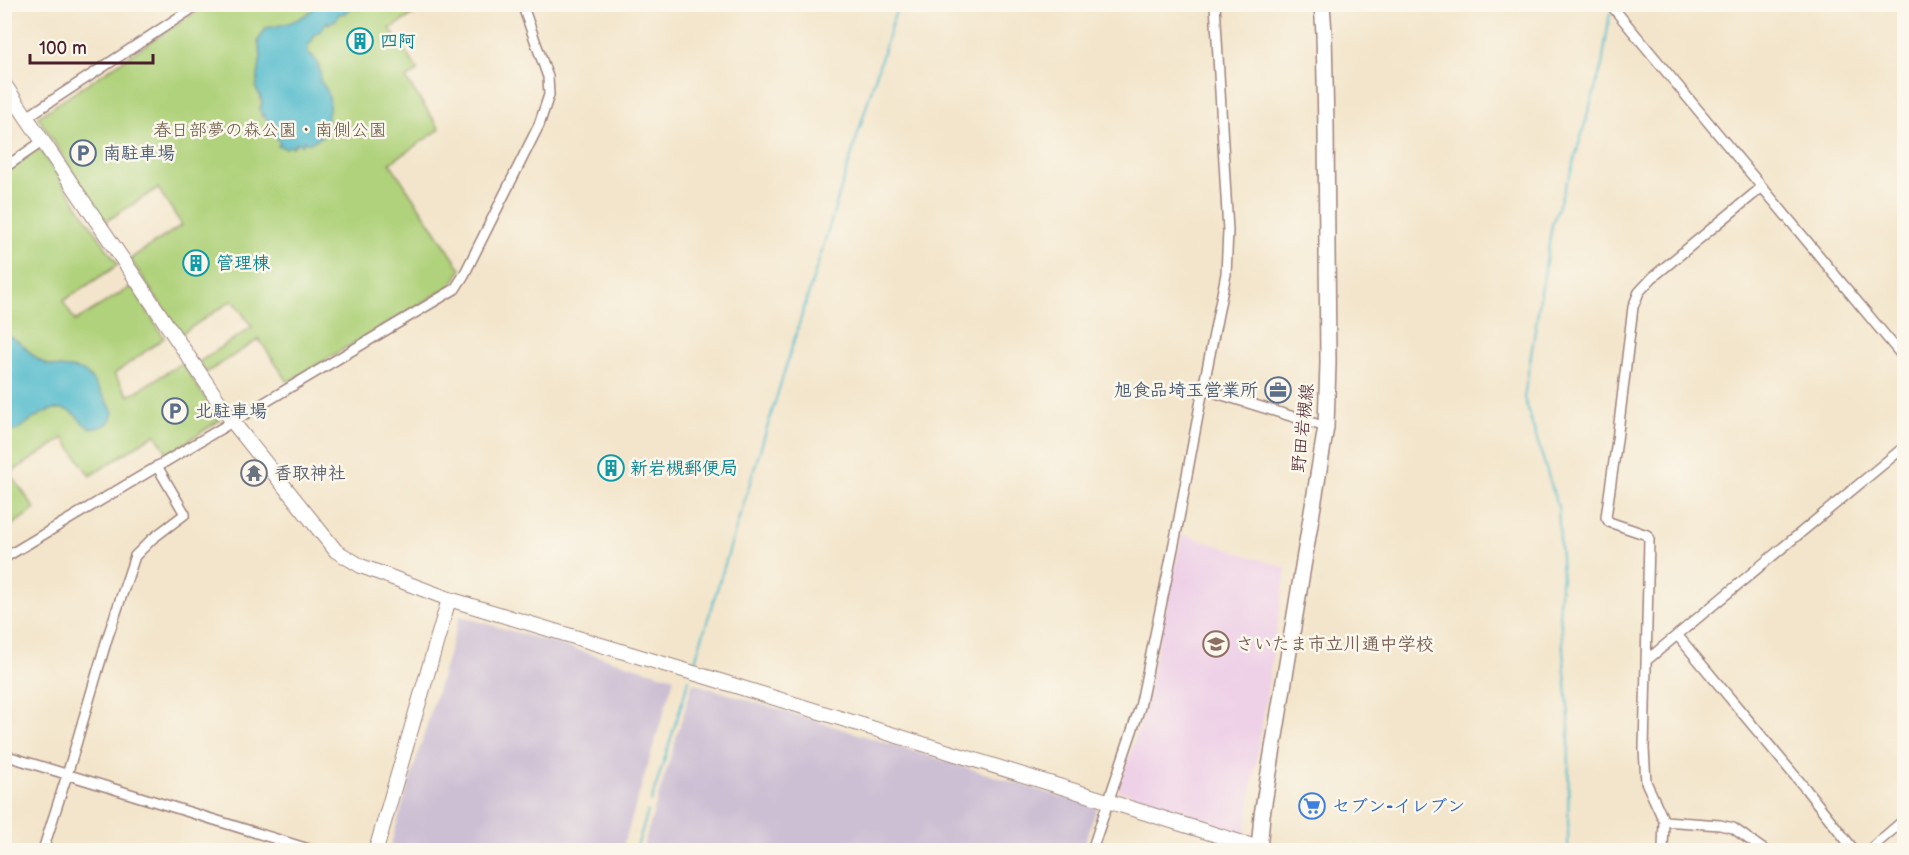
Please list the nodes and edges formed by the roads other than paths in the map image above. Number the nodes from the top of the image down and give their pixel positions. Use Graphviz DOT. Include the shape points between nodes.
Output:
graph roads {
  1 [pos="199,4"];
  2 [pos="522,4"];
  3 [pos="1215,4"];
  4 [pos="1322,4"];
  5 [pos="1610,4"];
  6 [pos="4,84"];
  7 [pos="27,117"];
  8 [pos="43,141"];
  9 [pos="4,168"];
  10 [pos="1761,188"];
  11 [pos="1905,357"];
  12 [pos="1203,389"];
  13 [pos="232,421"];
  14 [pos="1326,427"];
  15 [pos="1905,447"];
  16 [pos="157,466"];
  17 [pos="4,558"];
  18 [pos="449,599"];
  19 [pos="1678,636"];
  20 [pos="1647,660"];
  21 [pos="4,755"];
  22 [pos="67,775"];
  23 [pos="1110,801"];
  24 [pos="1905,820"];
  25 [pos="1664,821"];
  26 [pos="1259,849"];
  27 [pos="43,850"];
  28 [pos="312,850"];
  29 [pos="376,850"];
  30 [pos="1092,850"];
  31 [pos="1663,850"];
  32 [pos="1764,850"];
  33 [pos="1854,850"];
  34 [pos="1869,850"];
  1 -- 7 [label="street"];
  2 -- 13 [label="street" via="548,77 549,95 530,142 455,289"];
  3 -- 12 [label="street" via="1228,243 1226,274"];
  4 -- 14 [label="main road, 野田岩槻線"];
  5 -- 10 [label="street"];
  6 -- 7 [label="street"];
  7 -- 8 [label="street"];
  8 -- 9 [label="street"];
  8 -- 13 [label="street"];
  10 -- 11 [label="street"];
  10 -- 20 [label="street" via="1653,277 1639,292 1633,307 1606,517 1609,522 1649,539"];
  12 -- 14 [label="street"];
  12 -- 23 [label="street" via="1140,707"];
  13 -- 16 [label="street"];
  13 -- 18 [label="street" via="336,551 361,566"];
  14 -- 26 [label="main road, 野田岩槻線"];
  15 -- 19 [label="street"];
  16 -- 17 [label="street"];
  16 -- 22 [label="street" via="185,514 135,556"];
  18 -- 23 [label="street"];
  18 -- 29 [label="street"];
  19 -- 20 [label="street"];
  19 -- 33 [label="street"];
  20 -- 25 [label="street" via="1646,782"];
  21 -- 22 [label="street"];
  22 -- 27 [label="street"];
  22 -- 28 [label="street"];
  23 -- 26 [label="street"];
  23 -- 30 [label="street"];
  24 -- 34 [label="street"];
  25 -- 31 [label="street"];
  25 -- 32 [label="street" via="1733,828"];
}
